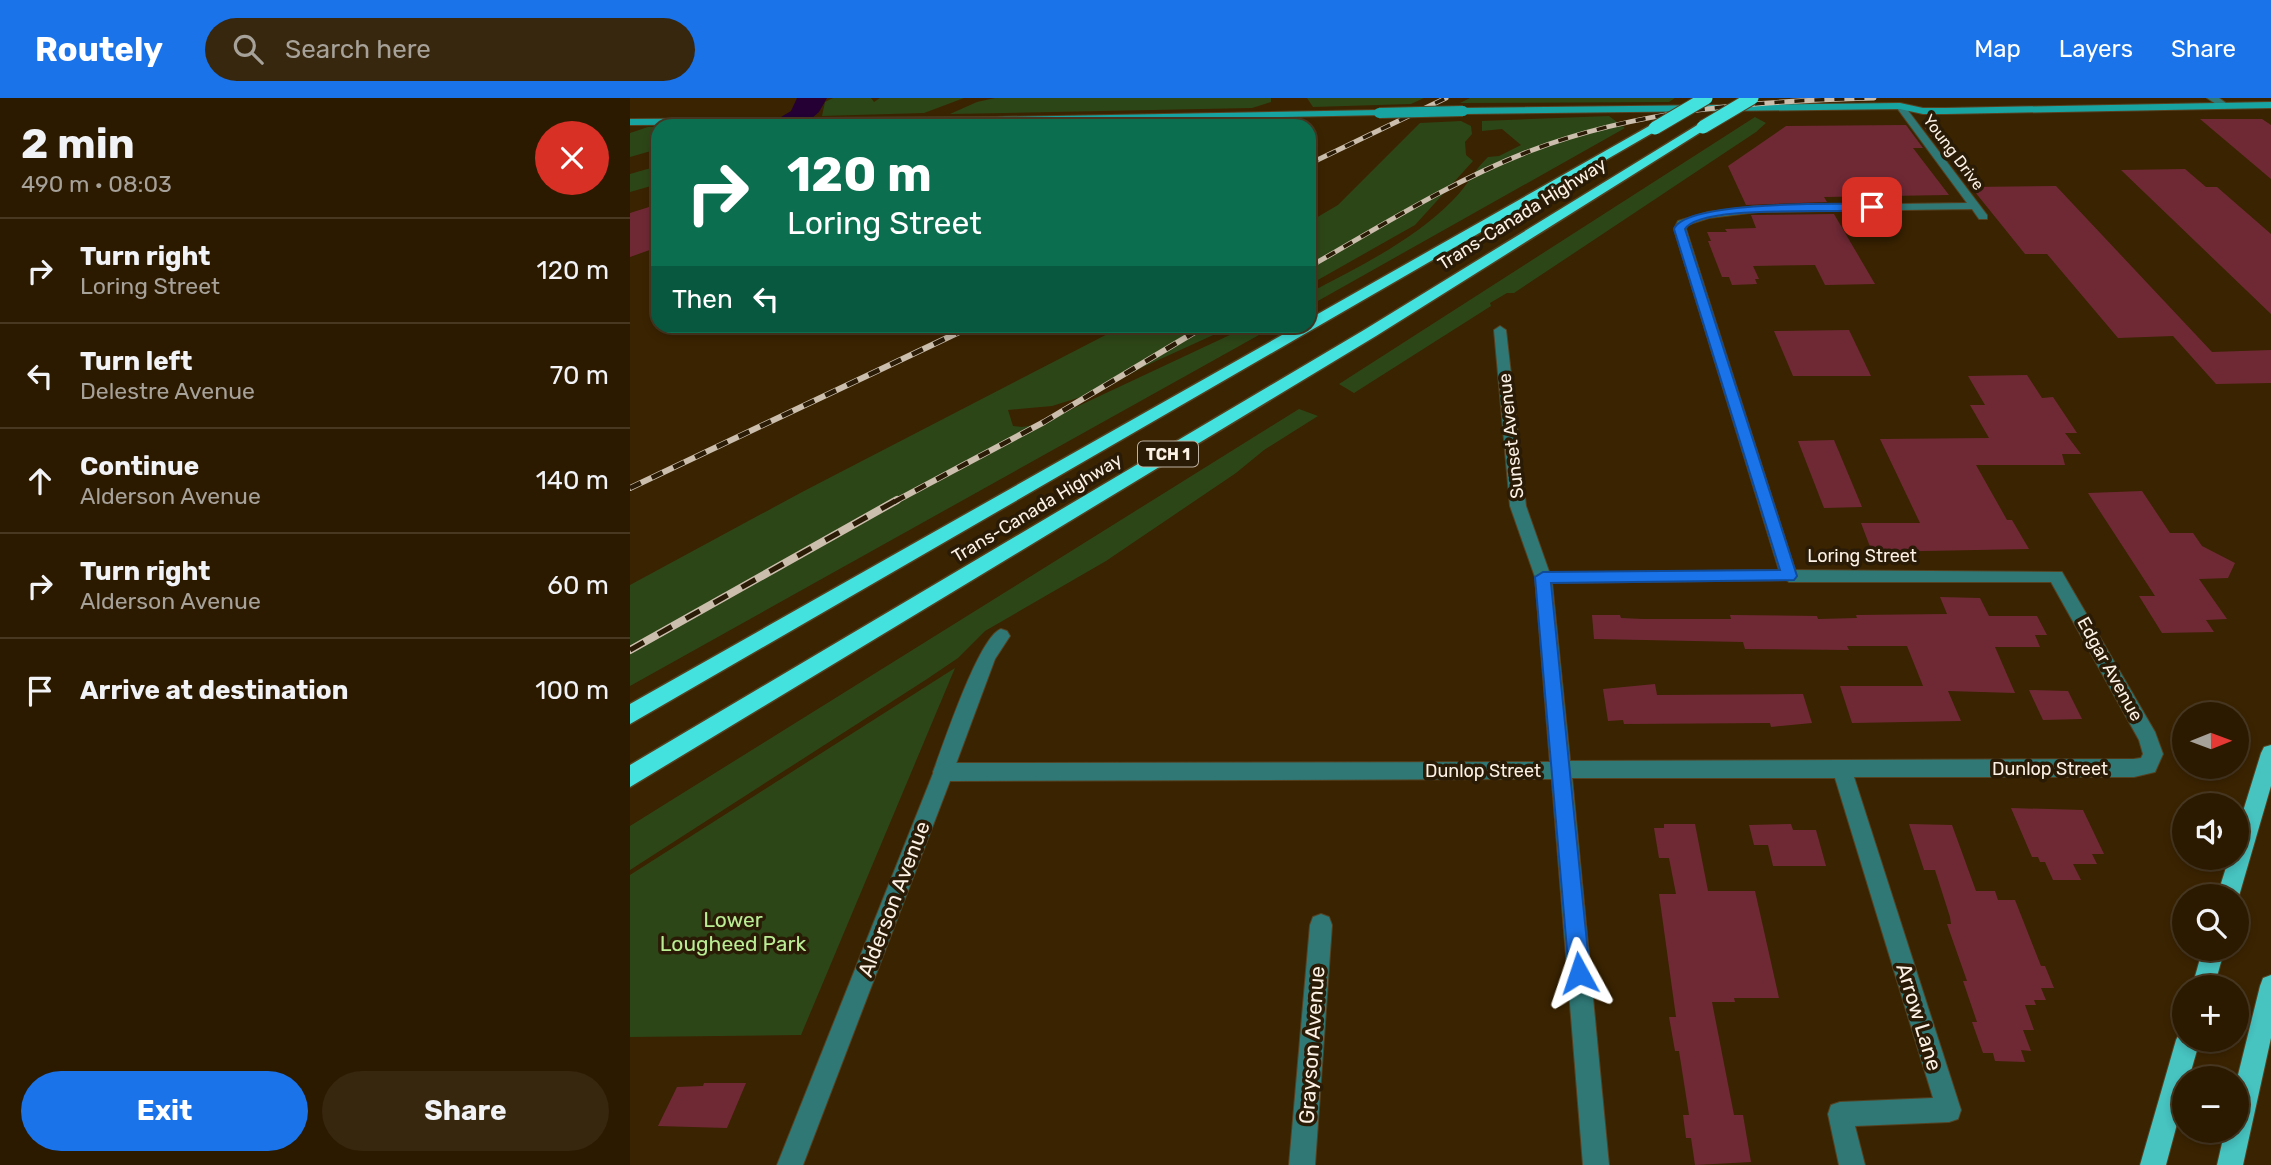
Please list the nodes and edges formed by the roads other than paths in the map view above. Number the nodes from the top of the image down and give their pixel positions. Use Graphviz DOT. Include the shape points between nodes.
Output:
graph roads {
  1 [pos="1706,98"];
  2 [pos="1752,98"];
  3 [pos="2138,98"];
  4 [pos="2212,98"];
  5 [pos="2068,99"];
  6 [pos="2006,100"];
  7 [pos="2271,105"];
  8 [pos="1900,106"];
  9 [pos="2225,106"];
  10 [pos="2043,109"];
  11 [pos="961,119"];
  12 [pos="630,122"];
  13 [pos="651,122"];
  14 [pos="1974,206"];
  15 [pos="1983,217"];
  16 [pos="1316,322"];
  17 [pos="1500,330"];
  18 [pos="1297,333"];
  19 [pos="1789,576"];
  20 [pos="2056,576"];
  21 [pos="1543,577"];
  22 [pos="1001,636"];
  23 [pos="630,715"];
  24 [pos="2271,753"];
  25 [pos="2148,766"];
  26 [pos="1561,770"];
  27 [pos="1842,770"];
  28 [pos="943,772"];
  29 [pos="630,777"];
  30 [pos="2232,884"];
  31 [pos="1321,925"];
  32 [pos="2271,986"];
  33 [pos="2185,1052"];
  34 [pos="790,1165"];
  35 [pos="1302,1165"];
  36 [pos="1596,1165"];
  37 [pos="1852,1165"];
  38 [pos="2153,1165"];
  39 [pos="2230,1165"];
  1 -- 16 [label="highway, Trans-Canada Highway / TCH 1, bridge"];
  2 -- 29 [label="highway, Trans-Canada Highway / TCH 1, bridge"];
  3 -- 5 [label="main road"];
  4 -- 9 [label="street"];
  5 -- 6 [label="main road"];
  5 -- 10 [label="main road"];
  6 -- 8 [label="main road" via="1920,100"];
  6 -- 10 [label="main road"];
  7 -- 9 [label="main road"];
  8 -- 10 [label="main road" via="1923,111"];
  8 -- 11 [label="main road, bridge"];
  8 -- 14 [label="street, Young Drive"];
  9 -- 10 [label="main road"];
  12 -- 13 [label="main road, bridge"];
  14 -- 15 [label="street, Young Drive"];
  14 -- 19 [label="street" via="1769,208 1682,223 1680,231"];
  17 -- 21 [label="street, Sunset Avenue" via="1518,506"];
  18 -- 23 [label="highway, Trans-Canada Highway / TCH 1, bridge"];
  19 -- 20 [label="street, Loring Street"];
  19 -- 21 [label="street, Loring Street"];
  20 -- 25 [label="street, Edgar Avenue" via="2148,738 2152,754"];
  21 -- 26 [label="street, Sunset Avenue"];
  22 -- 28 [label="street, Alderson Avenue" via="987,657"];
  24 -- 30 [label="main road"];
  25 -- 27 [label="street, Dunlop Street"];
  26 -- 27 [label="street, Dunlop Street"];
  26 -- 28 [label="street, Dunlop Street"];
  26 -- 36 [label="street, Sunset Avenue"];
  27 -- 37 [label="street, Arrow Lane" via="1948,1110 1840,1114"];
  28 -- 34 [label="street, Alderson Avenue"];
  31 -- 35 [label="street, Grayson Avenue"];
  32 -- 39 [label="main road"];
  33 -- 38 [label="main road"];
}
